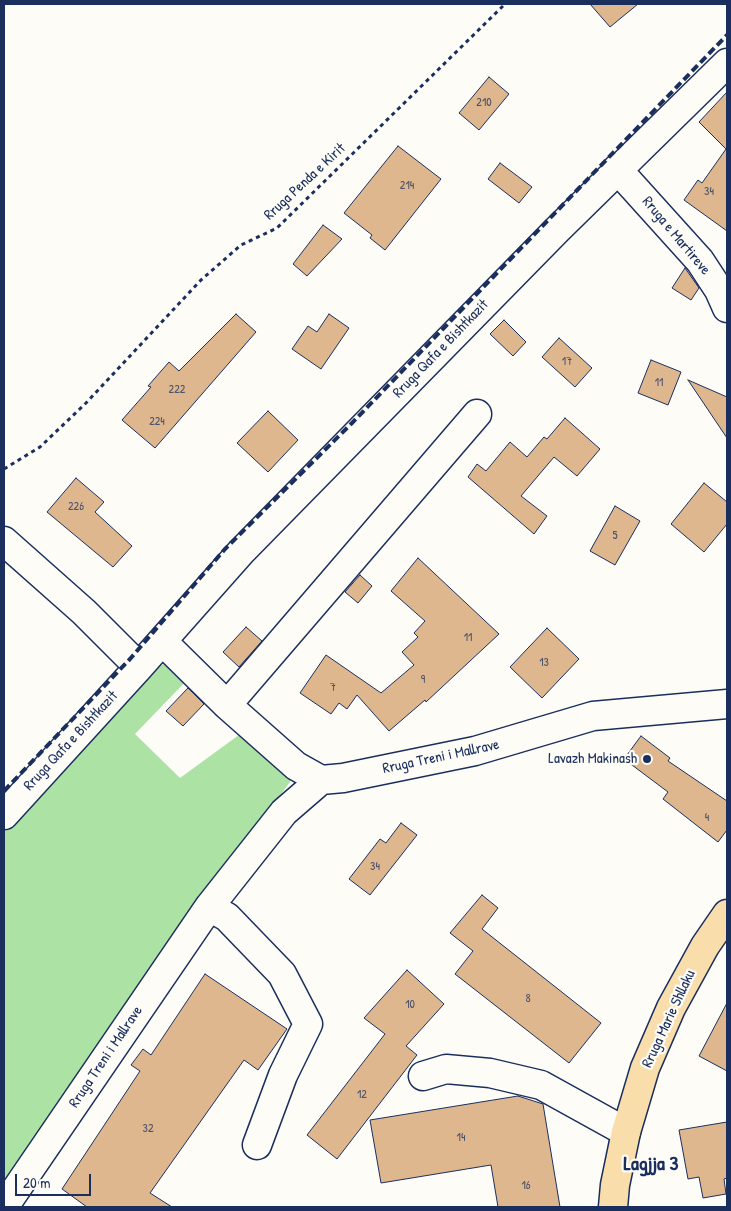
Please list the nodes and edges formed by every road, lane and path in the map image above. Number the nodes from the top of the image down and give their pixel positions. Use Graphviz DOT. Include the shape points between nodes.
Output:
graph roads {
  1 [pos="505,4"];
  2 [pos="727,63"];
  3 [pos="617,169"];
  4 [pos="727,308"];
  5 [pos="477,414"];
  6 [pos="4,470"];
  7 [pos="4,541"];
  8 [pos="162,642"];
  9 [pos="140,667"];
  10 [pos="727,704"];
  11 [pos="227,705"];
  12 [pos="321,780"];
  13 [pos="4,815"];
  14 [pos="209,906"];
  15 [pos="727,914"];
  16 [pos="423,1076"];
  17 [pos="626,1132"];
  18 [pos="257,1145"];
  19 [pos="4,1207"];
  20 [pos="613,1207"];
  1 -- 6 [label="path, Rruga Penda e Kirit" via="277,228 241,245 201,280 86,403 40,447"];
  2 -- 3 [label="street, Rruga Qafa e Bishtkazit"];
  3 -- 4 [label="street, Rruga e Martireve" via="700,260 720,290"];
  3 -- 8 [label="street, Rruga Qafa e Bishtkazit" via="241,552"];
  5 -- 11 [label="street"];
  7 -- 9 [label="street"];
  8 -- 9 [label="street, Rruga Qafa e Bishtkazit"];
  8 -- 11 [label="street"];
  9 -- 13 [label="street, Rruga Qafa e Bishtkazit"];
  10 -- 12 [label="street, Rruga Treni i Mallrave" via="593,716 475,751"];
  11 -- 12 [label="street" via="296,766"];
  12 -- 14 [label="street, Rruga Treni i Mallrave" via="284,812"];
  14 -- 18 [label="street" via="227,917 282,974 308,1024 283,1075"];
  14 -- 19 [label="street, Rruga Treni i Mallrave"];
  15 -- 17 [label="main road, Rruga Marie Shllaku" via="705,946 671,1008 645,1068"];
  16 -- 17 [label="street" via="446,1069 490,1073 541,1085"];
  17 -- 20 [label="main road, Rruga Marie Shllaku"];
}
